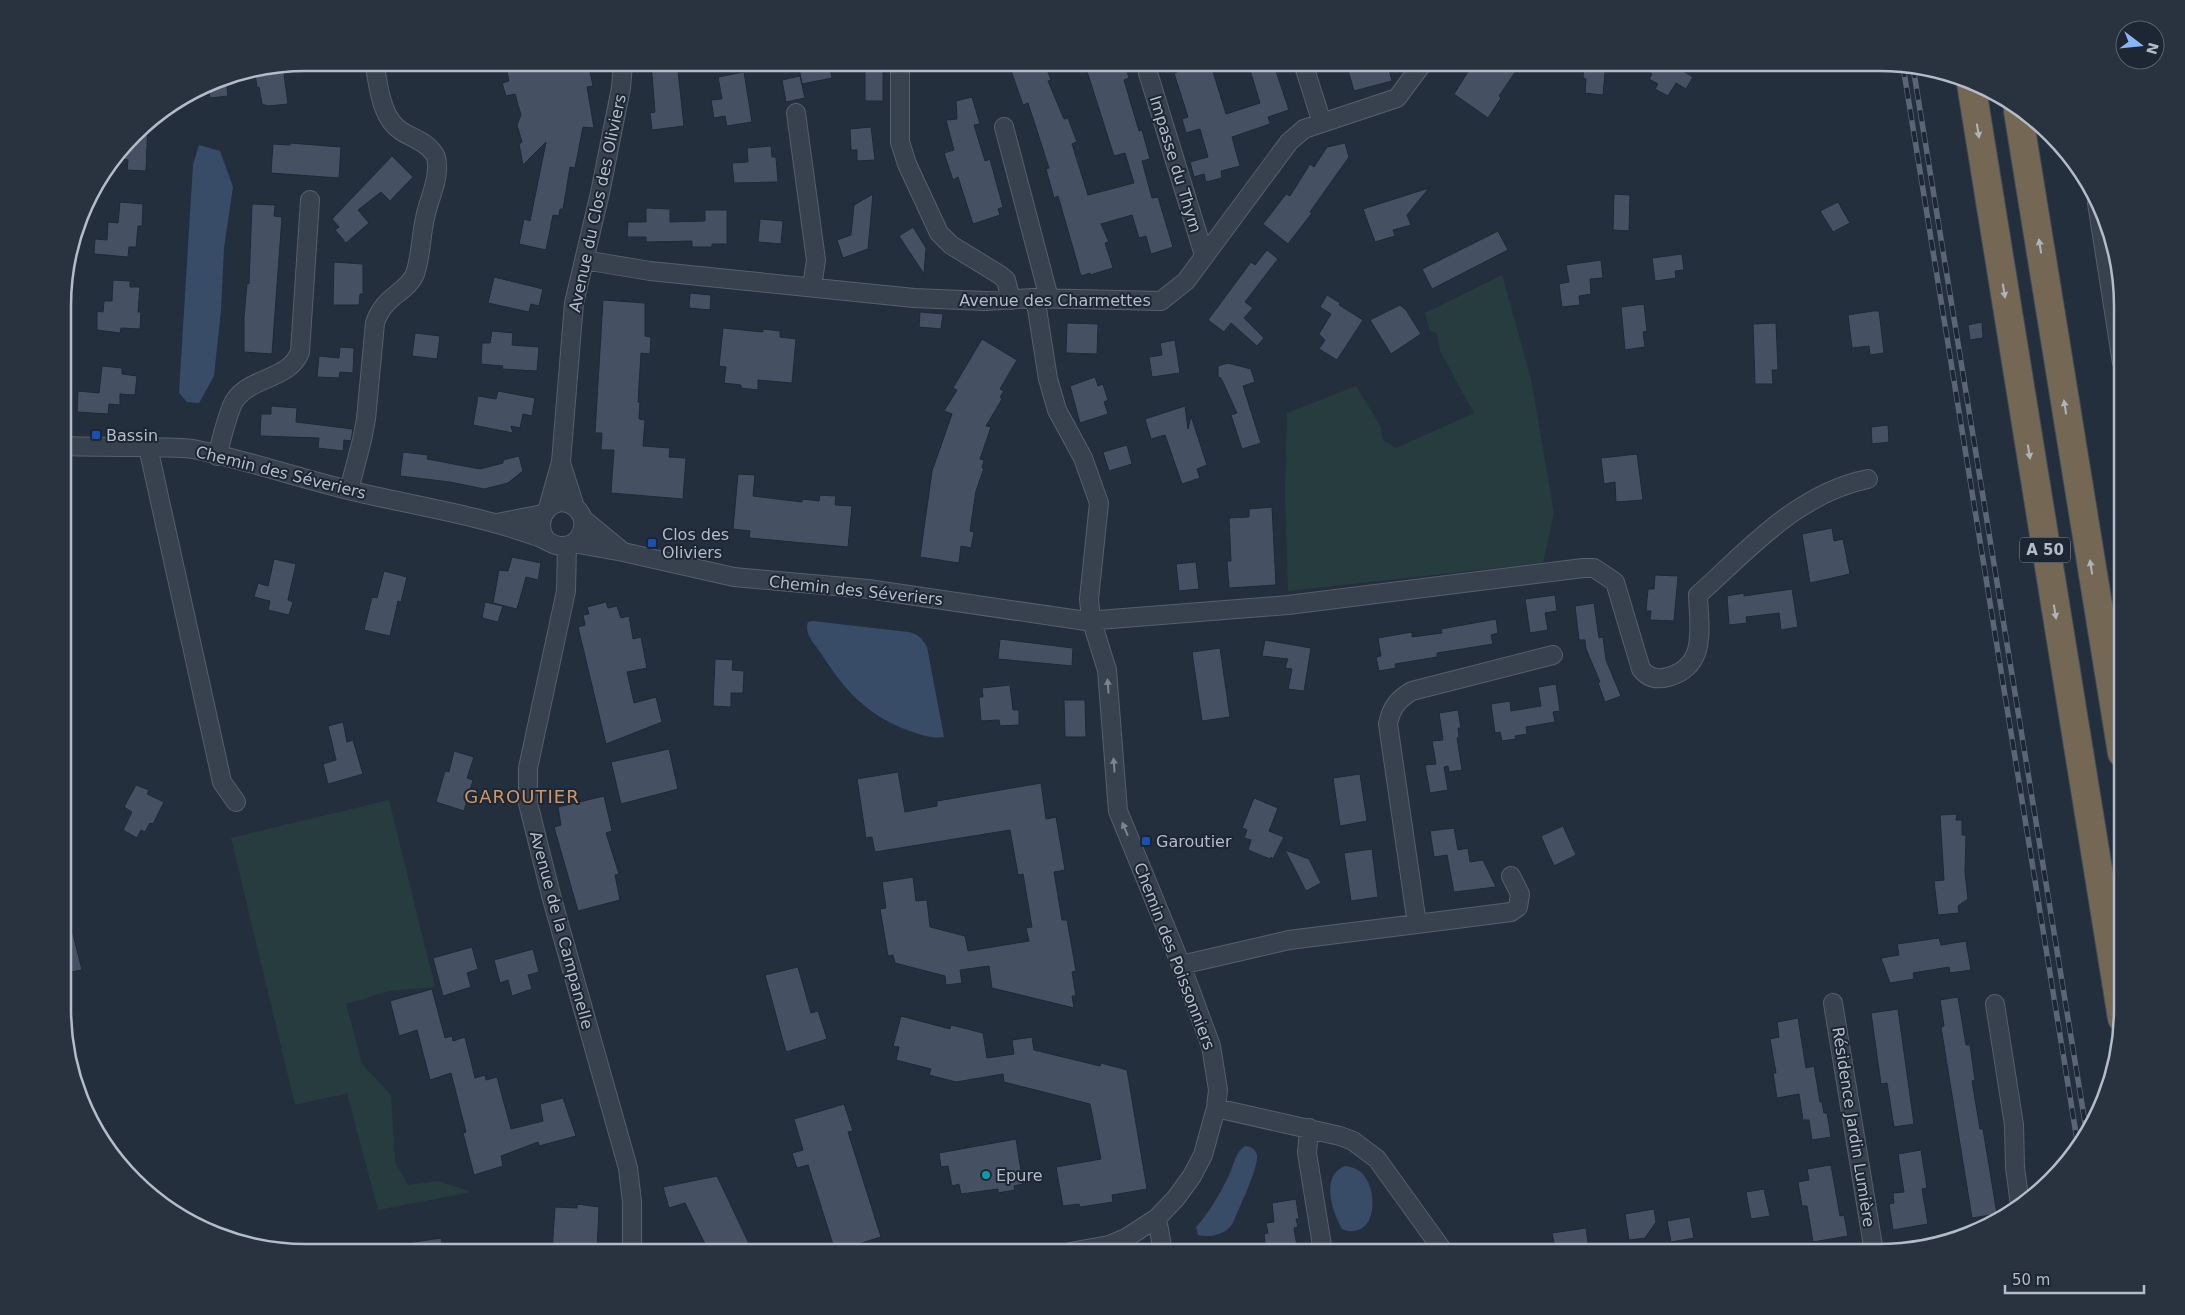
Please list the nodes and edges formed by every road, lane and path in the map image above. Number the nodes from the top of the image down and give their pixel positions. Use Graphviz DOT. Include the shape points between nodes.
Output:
graph roads {
  1 [pos="376,71"];
  2 [pos="622,71"];
  3 [pos="900,71"];
  4 [pos="1306,71"];
  5 [pos="1416,71"];
  6 [pos="1148,73"];
  7 [pos="1972,90"];
  8 [pos="796,112"];
  9 [pos="2019,118"];
  10 [pos="1322,123"];
  11 [pos="1004,126"];
  12 [pos="310,200"];
  13 [pos="2101,231"];
  14 [pos="1204,255"];
  15 [pos="584,260"];
  16 [pos="812,287"];
  17 [pos="1041,298"];
  18 [pos="1011,300"];
  19 [pos="2114,312"];
  20 [pos="71,446"];
  21 [pos="148,448"];
  22 [pos="217,456"];
  23 [pos="561,462"];
  24 [pos="1868,479"];
  25 [pos="348,490"];
  26 [pos="546,511"];
  27 [pos="579,513"];
  28 [pos="494,524"];
  29 [pos="547,541"];
  30 [pos="570,545"];
  31 [pos="623,552"];
  32 [pos="1091,619"];
  33 [pos="1553,655"];
  34 [pos="2114,705"];
  35 [pos="236,802"];
  36 [pos="1512,876"];
  37 [pos="1417,924"];
  38 [pos="1181,965"];
  39 [pos="2114,968"];
  40 [pos="1833,1002"];
  41 [pos="1994,1004"];
  42 [pos="1216,1108"];
  43 [pos="1309,1128"];
  44 [pos="2019,1197"];
  45 [pos="1157,1218"];
  46 [pos="632,1244"];
  47 [pos="1111,1244"];
  48 [pos="1162,1244"];
  49 [pos="1322,1244"];
  50 [pos="1438,1244"];
  51 [pos="1873,1244"];
  1 -- 25 [label="street" via="390,120 400,131 429,147 435,154 437,167 415,274 383,306 375,323 366,419"];
  2 -- 15 [label="street, Avenue du Clos des Oliviers"];
  3 -- 18 [label="street" via="900,142 939,233 951,245 1006,280"];
  4 -- 10 [label="street"];
  5 -- 10 [label="street, Avenue des Charmettes" via="1397,98"];
  6 -- 14 [label="street, Impasse du Thym"];
  7 -- 39 [label="highway, A 50, one-way"];
  8 -- 16 [label="street" via="816,260"];
  34 -- 9 [label="highway, A 50, one-way"];
  10 -- 14 [label="street, Avenue des Charmettes" via="1304,129 1289,142"];
  11 -- 17 [label="street, Chemin des Poissonniers"];
  12 -- 22 [label="street" via="300,352 288,368 244,391 235,400"];
  13 -- 19 [label="street"];
  14 -- 17 [label="street, Avenue des Charmettes" via="1186,280 1161,301"];
  15 -- 16 [label="street, Avenue des Charmettes" via="650,271"];
  15 -- 23 [label="street, Avenue du Clos des Oliviers" via="574,303"];
  16 -- 18 [label="street, Avenue des Charmettes" via="914,298"];
  17 -- 18 [label="street, Avenue des Charmettes"];
  17 -- 32 [label="street, Chemin des Poissonniers" via="1037,308 1048,378 1057,410 1082,458 1099,503 1089,599"];
  20 -- 21 [label="street, Chemin des Séveriers"];
  21 -- 22 [label="street, Chemin des Séveriers" via="192,449"];
  21 -- 35 [label="street" via="222,782"];
  22 -- 25 [label="street, Chemin des Séveriers"];
  23 -- 26 [label="street, Avenue du Clos des Oliviers"];
  23 -- 27 [label="street, Avenue du Clos des Oliviers"];
  24 -- 32 [label="street, Chemin des Séveriers" via="1834,489 1790,514 1698,595 1697,653 1687,668 1666,678 1646,676 1641,669 1615,582 1594,568 1288,605"];
  25 -- 28 [label="street, Chemin des Séveriers"];
  26 -- 27 [label="street, Chemin des Séveriers" via="562,503"];
  26 -- 28 [label="street, Chemin des Séveriers"];
  26 -- 29 [label="street" via="541,528"];
  27 -- 30 [label="street" via="582,533"];
  27 -- 31 [label="street, Chemin des Séveriers"];
  28 -- 29 [label="street, Chemin des Séveriers"];
  29 -- 30 [label="street, Chemin des Séveriers"];
  30 -- 31 [label="street, Chemin des Séveriers"];
  30 -- 46 [label="street, Avenue de la Campanelle" via="566,590 528,768 528,803 628,1168"];
  31 -- 32 [label="street, Chemin des Séveriers" via="734,577 868,589 1086,621"];
  38 -- 32 [label="street, Chemin des Poissonniers, one-way" via="1118,812 1107,670"];
  33 -- 37 [label="street" via="1412,691 1394,704 1388,724"];
  36 -- 37 [label="street" via="1520,894 1518,907 1511,912"];
  37 -- 38 [label="street" via="1289,940"];
  38 -- 42 [label="street, Chemin des Poissonniers" via="1214,1058 1218,1090"];
  40 -- 51 [label="street, Résidence Jardin Lumière"];
  41 -- 44 [label="street" via="2014,1125 2014,1167"];
  42 -- 43 [label="street"];
  42 -- 45 [label="street, Chemin des Poissonniers" via="1199,1162 1176,1198"];
  43 -- 49 [label="street" via="1307,1153"];
  43 -- 50 [label="street" via="1353,1141 1378,1159"];
  45 -- 47 [label="street, Chemin des Poissonniers"];
  45 -- 48 [label="street"];
}
